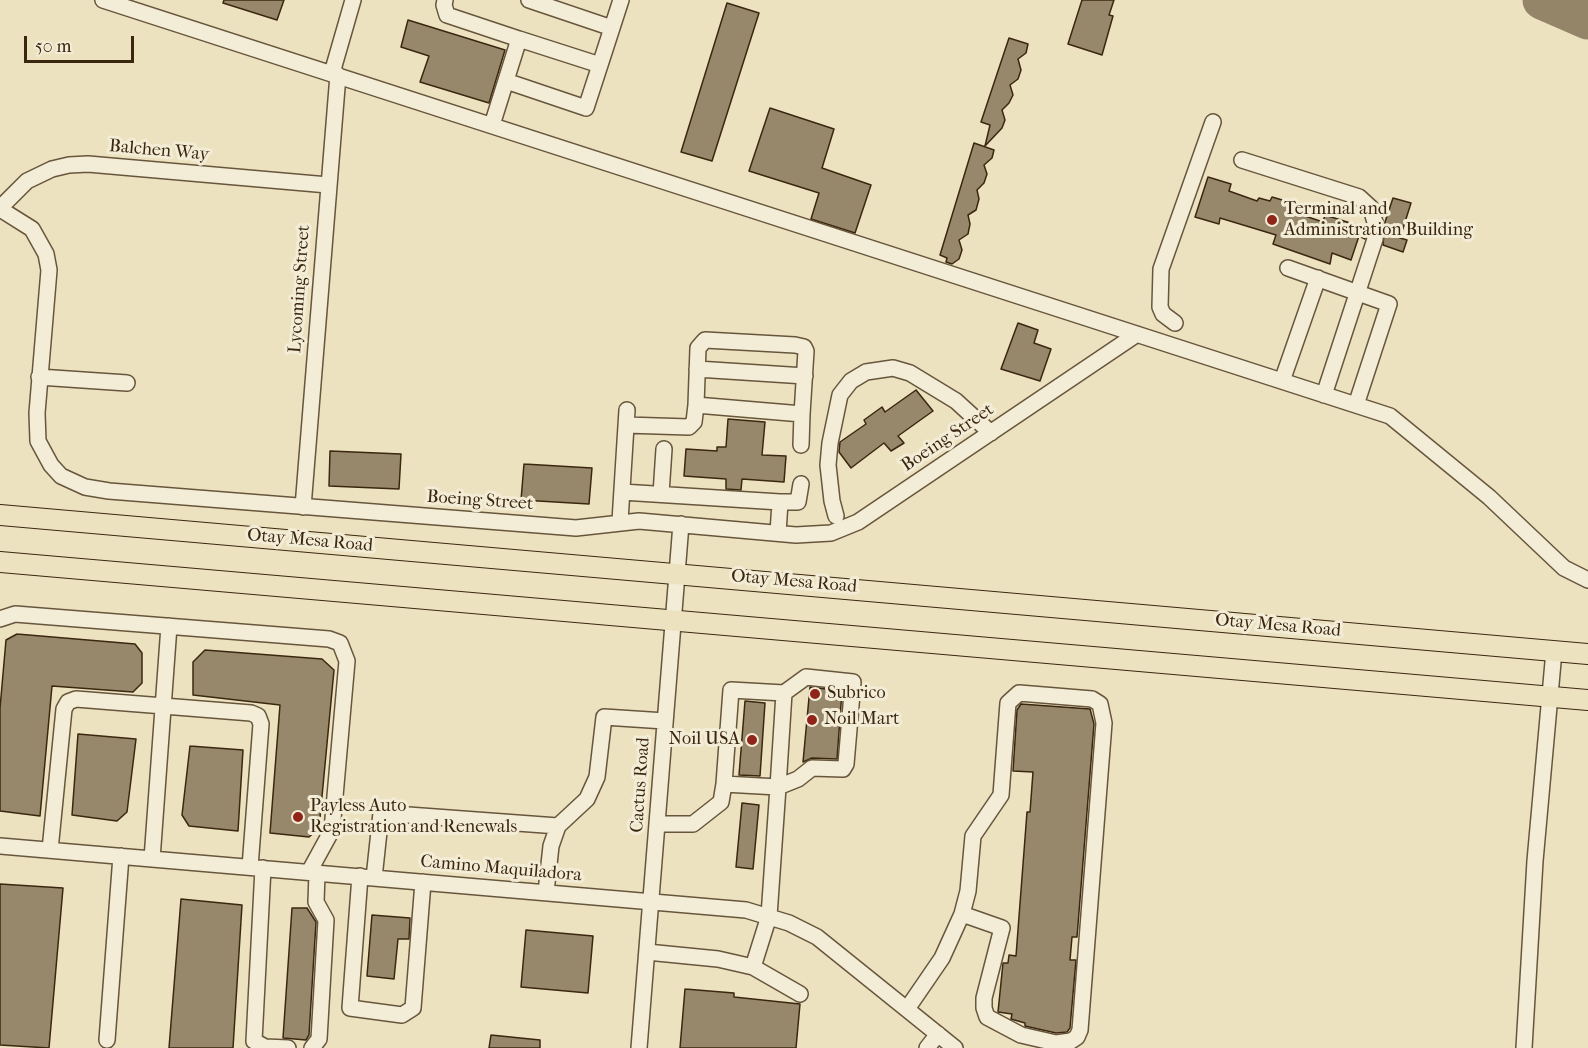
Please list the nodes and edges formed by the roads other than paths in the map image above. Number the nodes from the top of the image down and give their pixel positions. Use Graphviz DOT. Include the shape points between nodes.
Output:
graph roads {
  1 [pos="103,0"];
  2 [pos="353,0"];
  3 [pos="445,0"];
  4 [pos="529,0"];
  5 [pos="621,0"];
  6 [pos="612,28"];
  7 [pos="519,39"];
  8 [pos="600,65"];
  9 [pos="335,74"];
  10 [pos="506,81"];
  11 [pos="1213,122"];
  12 [pos="492,125"];
  13 [pos="1242,160"];
  14 [pos="327,185"];
  15 [pos="0,208"];
  16 [pos="1288,268"];
  17 [pos="1318,278"];
  18 [pos="1358,292"];
  19 [pos="1175,323"];
  20 [pos="1137,334"];
  21 [pos="697,369"];
  22 [pos="805,376"];
  23 [pos="39,377"];
  24 [pos="1282,381"];
  25 [pos="127,383"];
  26 [pos="1324,395"];
  27 [pos="696,405"];
  28 [pos="1361,406"];
  29 [pos="802,414"];
  30 [pos="991,433"];
  31 [pos="801,445"];
  32 [pos="664,449"];
  33 [pos="801,484"];
  34 [pos="622,492"];
  35 [pos="662,494"];
  36 [pos="780,502"];
  37 [pos="303,507"];
  38 [pos="0,514"];
  39 [pos="836,516"];
  40 [pos="620,521"];
  41 [pos="681,524"];
  42 [pos="778,533"];
  43 [pos="0,562"];
  44 [pos="677,572"];
  45 [pos="1588,580"];
  46 [pos="0,619"];
  47 [pos="673,620"];
  48 [pos="169,626"];
  49 [pos="1554,651"];
  50 [pos="1588,654"];
  51 [pos="784,693"];
  52 [pos="1550,696"];
  53 [pos="1588,700"];
  54 [pos="163,706"];
  55 [pos="665,722"];
  56 [pos="724,784"];
  57 [pos="778,787"];
  58 [pos="657,824"];
  59 [pos="558,826"];
  60 [pos="0,846"];
  61 [pos="50,850"];
  62 [pos="121,856"];
  63 [pos="152,859"];
  64 [pos="257,868"];
  65 [pos="313,872"];
  66 [pos="367,877"];
  67 [pos="423,882"];
  68 [pos="546,892"];
  69 [pos="651,901"];
  70 [pos="962,914"];
  71 [pos="769,916"];
  72 [pos="647,952"];
  73 [pos="753,967"];
  74 [pos="800,994"];
  75 [pos="907,1009"];
  76 [pos="938,1034"];
  77 [pos="106,1040"];
  78 [pos="288,1048"];
  79 [pos="312,1048"];
  80 [pos="639,1048"];
  81 [pos="927,1048"];
  82 [pos="955,1048"];
  83 [pos="1524,1048"];
  1 -- 9 [label="street"];
  2 -- 9 [label="street, Lycoming Street"];
  3 -- 7 [label="street" via="447,15"];
  4 -- 6 [label="street"];
  5 -- 6 [label="street"];
  6 -- 8 [label="street"];
  7 -- 8 [label="street"];
  7 -- 10 [label="street"];
  8 -- 10 [label="street" via="586,108"];
  9 -- 12 [label="street"];
  9 -- 14 [label="street, Lycoming Street"];
  10 -- 12 [label="street"];
  11 -- 19 [label="street" via="1161,269 1160,307"];
  12 -- 20 [label="street"];
  13 -- 18 [label="street" via="1359,197 1371,208 1375,239"];
  14 -- 15 [label="street, Balchen Way" via="69,165 27,182"];
  14 -- 37 [label="street, Lycoming Street"];
  15 -- 23 [label="street, Boeing Street" via="32,229 46,254 49,270"];
  16 -- 17 [label="street"];
  17 -- 18 [label="street"];
  17 -- 24 [label="street"];
  18 -- 26 [label="street"];
  18 -- 28 [label="street" via="1389,304"];
  20 -- 24 [label="street"];
  20 -- 30 [label="street, Boeing Street"];
  21 -- 22 [label="street"];
  21 -- 22 [label="street" via="698,348 705,340 783,344 804,347"];
  21 -- 27 [label="street"];
  22 -- 29 [label="street"];
  23 -- 25 [label="street"];
  23 -- 37 [label="street, Boeing Street" via="38,441 51,465 72,482 109,490"];
  24 -- 26 [label="street"];
  26 -- 28 [label="street"];
  27 -- 29 [label="street"];
  27 -- 34 [label="street" via="694,422 689,427 626,417"];
  28 -- 45 [label="street" via="1399,421 1489,497 1564,568"];
  29 -- 31 [label="street"];
  30 -- 39 [label="street" via="956,401 910,372 893,368 866,372 851,381 840,396 830,443 828,465"];
  30 -- 42 [label="street, Boeing Street" via="845,529 813,535"];
  32 -- 35 [label="street"];
  33 -- 36 [label="street" via="798,502"];
  34 -- 35 [label="street"];
  34 -- 40 [label="street"];
  35 -- 36 [label="street"];
  36 -- 42 [label="street"];
  37 -- 40 [label="street, Boeing Street" via="576,528"];
  38 -- 44 [label="main road, Otay Mesa Road"];
  40 -- 41 [label="street, Boeing Street"];
  41 -- 42 [label="street, Boeing Street"];
  41 -- 44 [label="street, Cactus Road"];
  43 -- 47 [label="main road"];
  44 -- 47 [label="street, Cactus Road"];
  44 -- 49 [label="main road, Otay Mesa Road"];
  46 -- 48 [label="street" via="15,614"];
  47 -- 52 [label="main road"];
  47 -- 55 [label="street, Cactus Road"];
  48 -- 54 [label="street"];
  48 -- 65 [label="street" via="329,639 340,643 345,651 332,830"];
  49 -- 50 [label="main road, Otay Mesa Road"];
  49 -- 52 [label="street"];
  51 -- 56 [label="street" via="731,690"];
  51 -- 57 [label="street"];
  51 -- 57 [label="street" via="806,677 853,682 843,769 812,768"];
  52 -- 53 [label="main road"];
  52 -- 83 [label="street"];
  54 -- 61 [label="street" via="76,699 68,702 64,709"];
  54 -- 63 [label="street"];
  54 -- 64 [label="street" via="258,716 261,724"];
  55 -- 58 [label="street, Cactus Road"];
  55 -- 59 [label="street" via="604,717 597,777 587,799"];
  56 -- 57 [label="street"];
  56 -- 58 [label="street" via="721,802 693,824"];
  57 -- 71 [label="street"];
  58 -- 69 [label="street, Cactus Road"];
  59 -- 66 [label="street" via="381,813"];
  59 -- 68 [label="street" via="551,846"];
  60 -- 61 [label="street, Camino Maquiladora"];
  61 -- 62 [label="street, Camino Maquiladora"];
  62 -- 63 [label="street, Camino Maquiladora"];
  62 -- 77 [label="street"];
  63 -- 64 [label="street, Camino Maquiladora"];
  64 -- 65 [label="street, Camino Maquiladora"];
  64 -- 78 [label="street" via="254,1041 265,1047"];
  65 -- 66 [label="street, Camino Maquiladora"];
  65 -- 79 [label="street" via="316,902 326,920 319,1039"];
  66 -- 67 [label="street, Camino Maquiladora"];
  66 -- 67 [label="street" via="350,1008 355,1011 402,1015 413,1008"];
  67 -- 68 [label="street, Camino Maquiladora"];
  68 -- 69 [label="street, Camino Maquiladora"];
  69 -- 71 [label="street, Camino Maquiladora" via="727,907"];
  69 -- 72 [label="street, Cactus Road"];
  70 -- 70 [label="street" via="973,836 1001,795 1008,703 1019,693 1092,699 1100,704 1104,723 1077,1037 1056,1043 1021,1035 987,1017 984,998 1002,928"];
  70 -- 75 [label="street" via="942,958"];
  71 -- 73 [label="street"];
  71 -- 75 [label="street, Camino Maquiladora" via="817,937"];
  72 -- 73 [label="street" via="718,959"];
  72 -- 80 [label="street, Cactus Road"];
  73 -- 74 [label="street"];
  75 -- 76 [label="street, Camino Maquiladora"];
  76 -- 81 [label="street"];
  76 -- 82 [label="street, Camino Maquiladora"];
}
